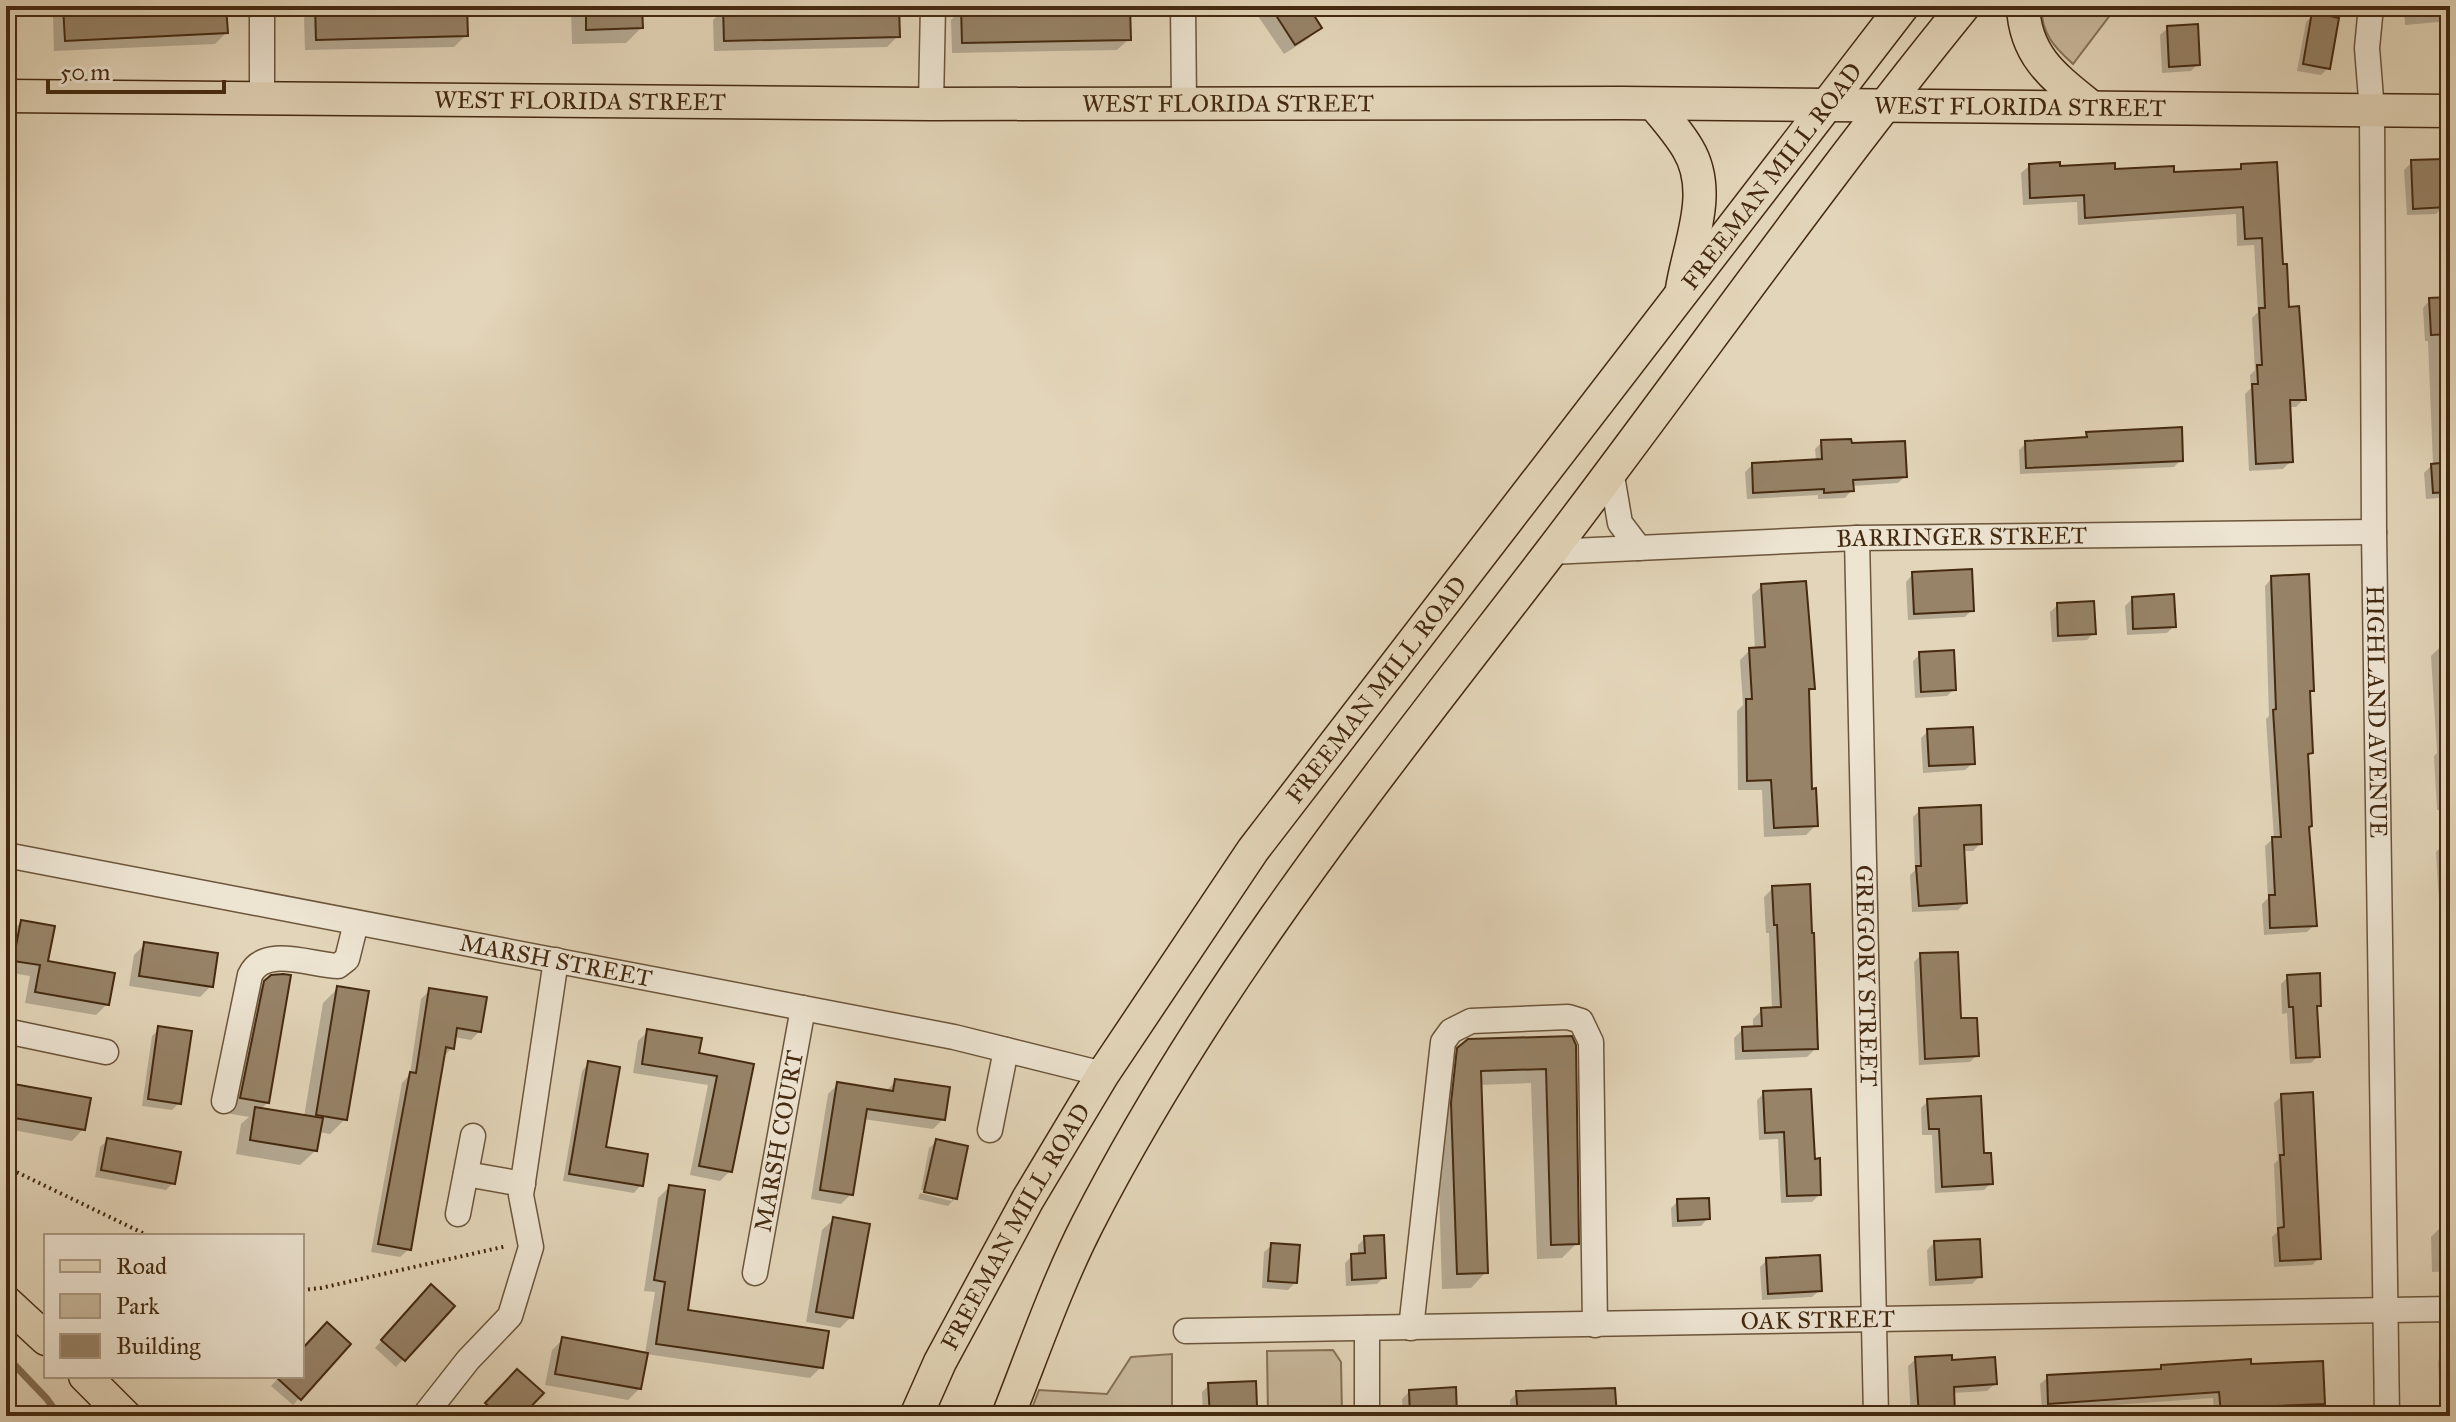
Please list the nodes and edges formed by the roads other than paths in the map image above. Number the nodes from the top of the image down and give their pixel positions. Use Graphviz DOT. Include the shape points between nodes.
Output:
graph roads {
  1 [pos="262,6"];
  2 [pos="933,6"];
  3 [pos="1183,6"];
  4 [pos="1903,6"];
  5 [pos="1964,6"];
  6 [pos="2023,6"];
  7 [pos="2371,6"];
  8 [pos="6,96"];
  9 [pos="262,98"];
  10 [pos="1184,103"];
  11 [pos="931,104"];
  12 [pos="1654,104"];
  13 [pos="1828,105"];
  14 [pos="1883,106"];
  15 [pos="2090,106"];
  16 [pos="2372,111"];
  17 [pos="2450,111"];
  18 [pos="1681,295"];
  19 [pos="1611,470"];
  20 [pos="2374,532"];
  21 [pos="1857,538"];
  22 [pos="1639,548"];
  23 [pos="1550,552"];
  24 [pos="6,855"];
  25 [pos="356,923"];
  26 [pos="556,960"];
  27 [pos="803,1008"];
  28 [pos="6,1031"];
  29 [pos="1006,1050"];
  30 [pos="106,1052"];
  31 [pos="1103,1074"];
  32 [pos="224,1101"];
  33 [pos="990,1130"];
  34 [pos="473,1136"];
  35 [pos="466,1174"];
  36 [pos="522,1189"];
  37 [pos="458,1214"];
  38 [pos="755,1273"];
  39 [pos="6,1302"];
  40 [pos="2450,1309"];
  41 [pos="2387,1312"];
  42 [pos="1874,1321"];
  43 [pos="1595,1325"];
  44 [pos="1367,1328"];
  45 [pos="1411,1328"];
  46 [pos="1186,1331"];
  47 [pos="44,1337"];
  48 [pos="87,1378"];
  49 [pos="125,1416"];
  50 [pos="424,1416"];
  51 [pos="916,1416"];
  52 [pos="1008,1416"];
  53 [pos="1367,1416"];
  54 [pos="1876,1416"];
  55 [pos="2387,1416"];
  1 -- 9 [label="street"];
  2 -- 11 [label="street"];
  3 -- 10 [label="street"];
  4 -- 13 [label="main road, FREEMAN MILL ROAD"];
  5 -- 14 [label="main road, FREEMAN MILL ROAD"];
  6 -- 15 [label="main road" via="2037,57"];
  7 -- 16 [label="street, HIGHLAND AVENUE" via="2367,48"];
  8 -- 9 [label="main road, WEST FLORIDA STREET"];
  9 -- 11 [label="main road, WEST FLORIDA STREET"];
  10 -- 11 [label="main road, WEST FLORIDA STREET"];
  10 -- 12 [label="main road, WEST FLORIDA STREET"];
  12 -- 13 [label="main road, WEST FLORIDA STREET"];
  12 -- 18 [label="main road" via="1690,150 1700,182 1699,218"];
  13 -- 14 [label="main road, WEST FLORIDA STREET"];
  13 -- 18 [label="main road, FREEMAN MILL ROAD"];
  14 -- 15 [label="main road, WEST FLORIDA STREET"];
  14 -- 19 [label="main road, FREEMAN MILL ROAD"];
  15 -- 16 [label="main road, WEST FLORIDA STREET"];
  16 -- 17 [label="main road, WEST FLORIDA STREET"];
  16 -- 20 [label="street, HIGHLAND AVENUE"];
  18 -- 31 [label="main road, FREEMAN MILL ROAD" via="1253,850"];
  19 -- 22 [label="street" via="1620,523"];
  19 -- 23 [label="main road, FREEMAN MILL ROAD"];
  20 -- 21 [label="street, BARRINGER STREET"];
  20 -- 41 [label="street, HIGHLAND AVENUE"];
  21 -- 22 [label="street, BARRINGER STREET"];
  21 -- 42 [label="street, GREGORY STREET"];
  22 -- 23 [label="street, BARRINGER STREET"];
  23 -- 52 [label="main road, FREEMAN MILL ROAD" via="1394,752 1191,1040 1086,1227"];
  24 -- 25 [label="street, MARSH STREET"];
  25 -- 26 [label="street, MARSH STREET"];
  25 -- 32 [label="street" via="347,959 338,966 276,958 255,965"];
  26 -- 27 [label="street, MARSH STREET"];
  26 -- 36 [label="street"];
  27 -- 29 [label="street, MARSH STREET"];
  27 -- 38 [label="street, MARSH COURT"];
  28 -- 30 [label="street"];
  29 -- 31 [label="street, MARSH STREET"];
  29 -- 33 [label="street"];
  31 -- 51 [label="main road, FREEMAN MILL ROAD" via="1028,1199"];
  34 -- 35 [label="street"];
  35 -- 36 [label="street"];
  35 -- 37 [label="street"];
  36 -- 50 [label="street" via="530,1244 510,1316"];
  39 -- 47 [label="main road"];
  40 -- 41 [label="street, OAK STREET"];
  41 -- 42 [label="street, OAK STREET"];
  41 -- 55 [label="street, HIGHLAND AVENUE"];
  42 -- 43 [label="street, OAK STREET"];
  42 -- 54 [label="street, GREGORY STREET"];
  43 -- 45 [label="street, OAK STREET"];
  43 -- 45 [label="street" via="1591,1042 1581,1021 1568,1017 1471,1021 1443,1042"];
  44 -- 45 [label="street, OAK STREET"];
  44 -- 46 [label="street, OAK STREET"];
  44 -- 53 [label="street"];
  48 -- 49 [label="main road"];
}
